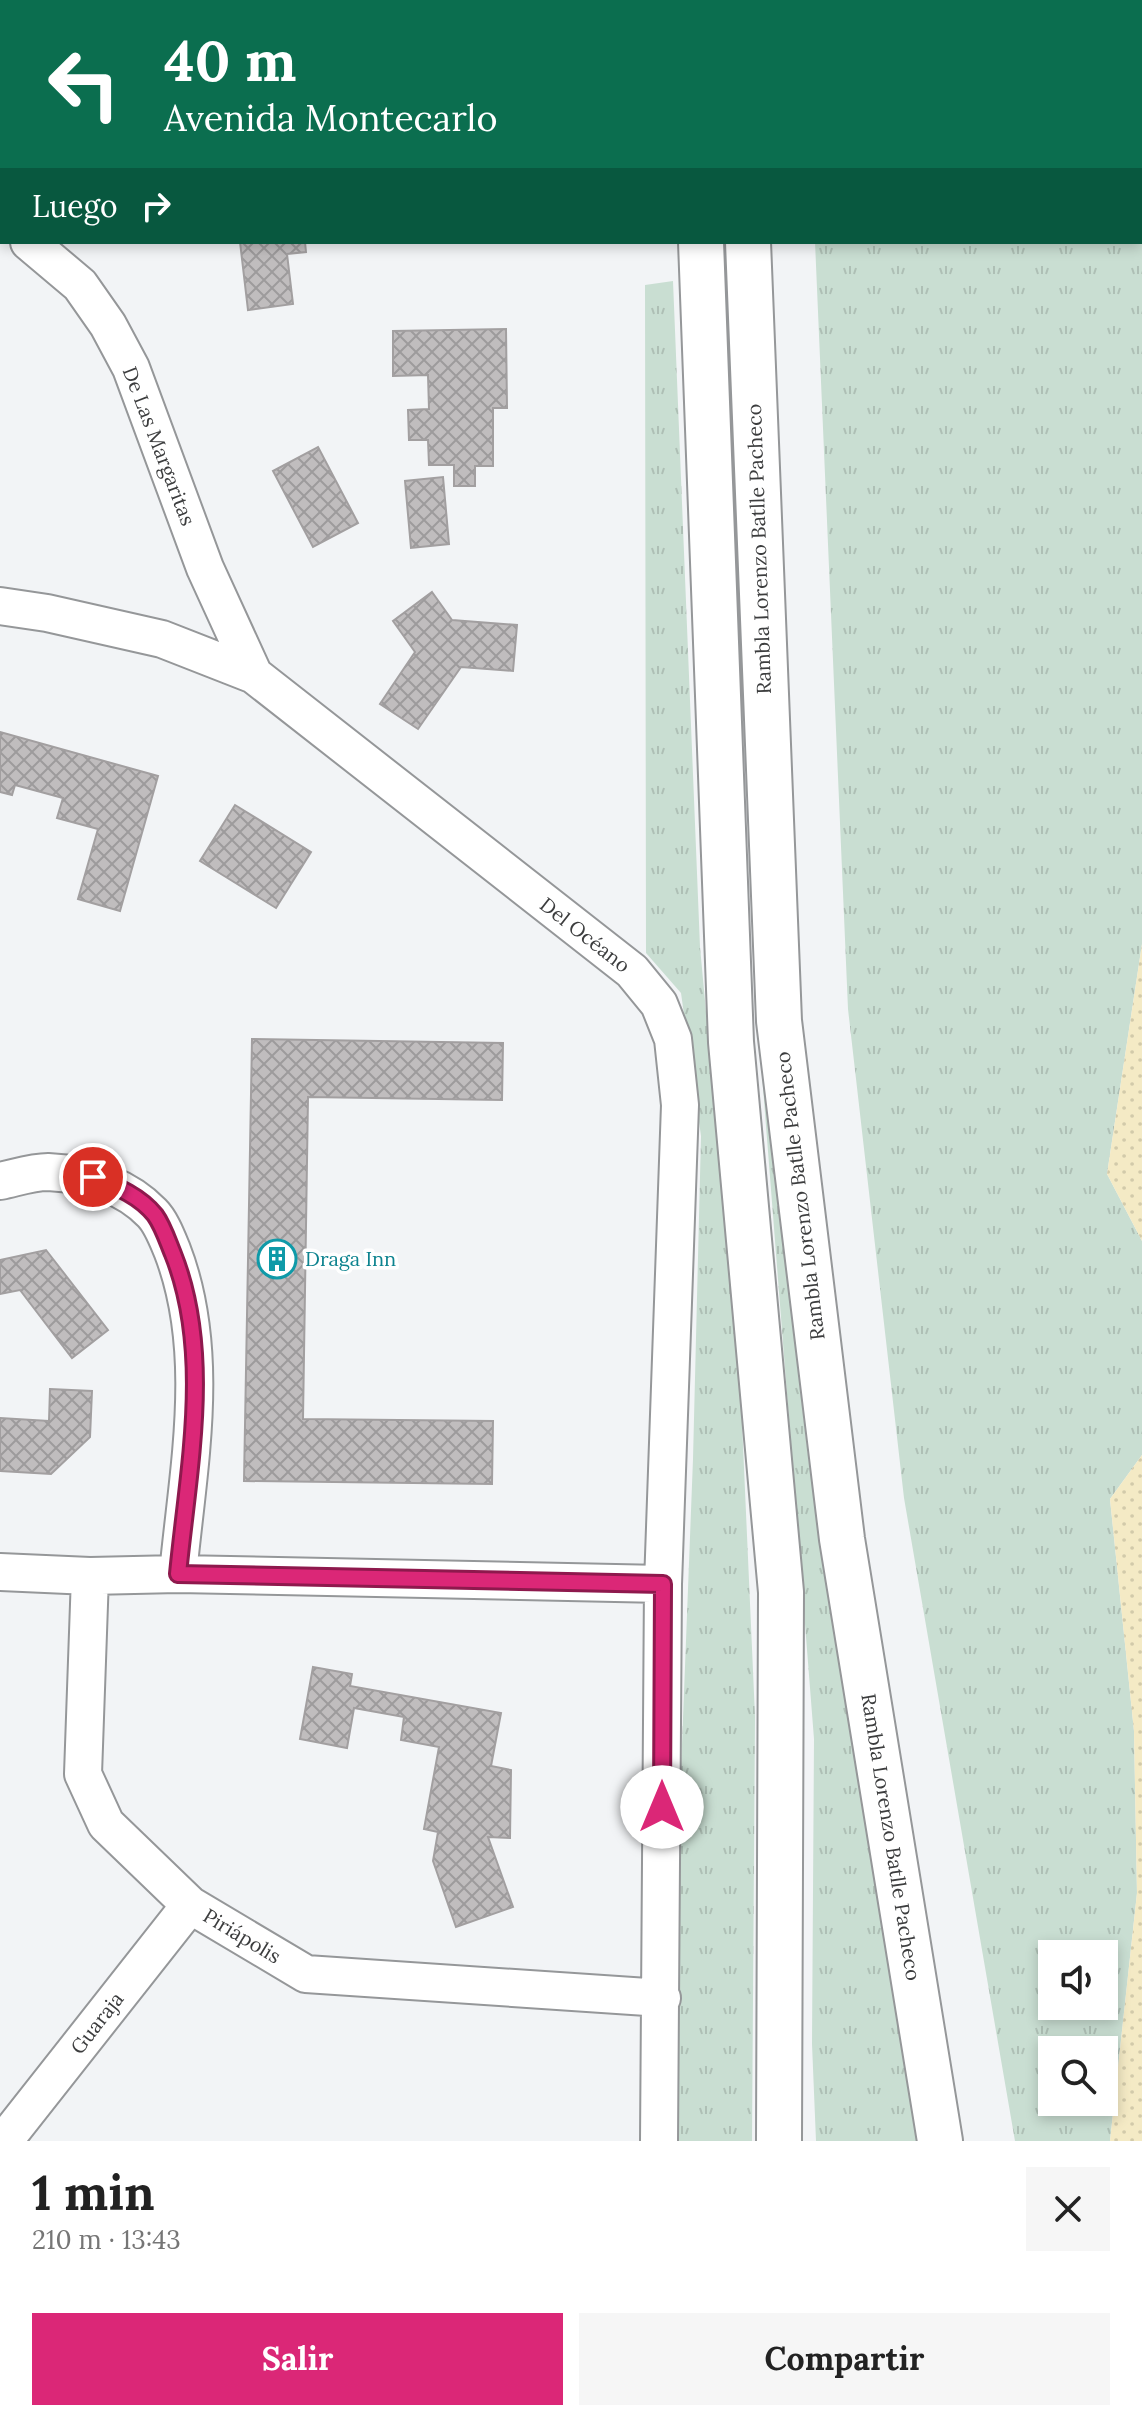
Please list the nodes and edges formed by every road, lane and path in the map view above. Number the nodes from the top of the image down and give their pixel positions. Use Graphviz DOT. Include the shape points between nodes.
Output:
graph roads {
  1 [pos="31,244"];
  2 [pos="701,244"];
  3 [pos="748,244"];
  4 [pos="0,606"];
  5 [pos="254,675"];
  6 [pos="0,1181"];
  7 [pos="0,1572"];
  8 [pos="178,1574"];
  9 [pos="90,1576"];
  10 [pos="663,1584"];
  11 [pos="190,1905"];
  12 [pos="662,1998"];
  13 [pos="4,2141"];
  14 [pos="659,2141"];
  15 [pos="779,2141"];
  16 [pos="940,2141"];
  1 -- 5 [label="street, De Las Margaritas" via="80,285 131,368 205,568"];
  2 -- 15 [label="main road" via="731,1042 781,1592"];
  3 -- 16 [label="main road, Rambla Lorenzo Batlle Pacheco" via="779,1021 842,1539"];
  4 -- 5 [label="street, Del Océano" via="162,639"];
  5 -- 10 [label="street, Del Océano" via="632,971 659,1004 673,1039 680,1105"];
  6 -- 8 [label="street" via="45,1172 93,1177 127,1191 146,1207 170,1244 182,1276 195,1351"];
  7 -- 9 [label="street"];
  8 -- 9 [label="street"];
  8 -- 10 [label="street"];
  9 -- 11 [label="street, Piriápolis" via="83,1774 106,1824"];
  10 -- 12 [label="street"];
  11 -- 12 [label="street, Piriápolis" via="306,1974"];
  11 -- 13 [label="street, Guaraja"];
  12 -- 14 [label="street"];
}
